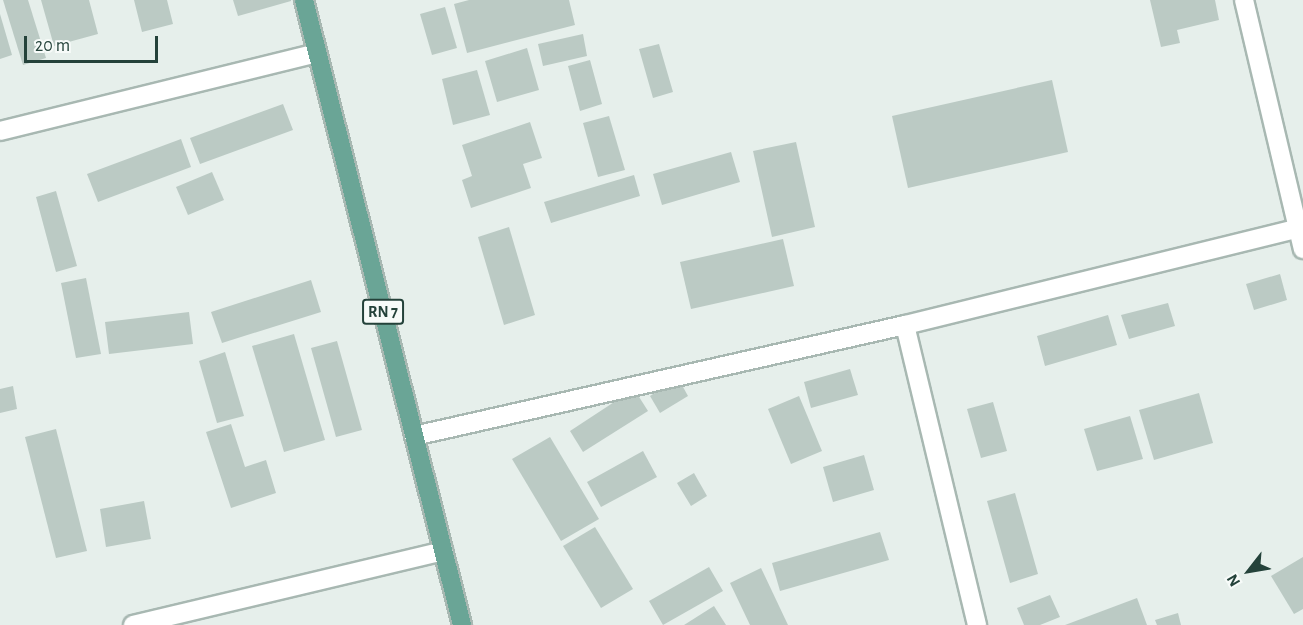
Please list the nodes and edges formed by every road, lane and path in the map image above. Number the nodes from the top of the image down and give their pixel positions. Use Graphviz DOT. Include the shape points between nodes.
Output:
graph roads {
  1 [pos="304,0"];
  2 [pos="1244,0"];
  3 [pos="317,53"];
  4 [pos="0,131"];
  5 [pos="1300,227"];
  6 [pos="1303,249"];
  7 [pos="905,325"];
  8 [pos="414,436"];
  9 [pos="443,551"];
  10 [pos="133,625"];
  11 [pos="462,625"];
  12 [pos="977,625"];
  1 -- 3 [label="main road, RN 7"];
  2 -- 5 [label="street"];
  3 -- 4 [label="street"];
  3 -- 8 [label="main road, RN 7"];
  5 -- 6 [label="street"];
  5 -- 7 [label="street"];
  7 -- 8 [label="street"];
  7 -- 12 [label="street"];
  8 -- 9 [label="main road, RN 7"];
  9 -- 10 [label="street"];
  9 -- 11 [label="main road, RN 7"];
}
